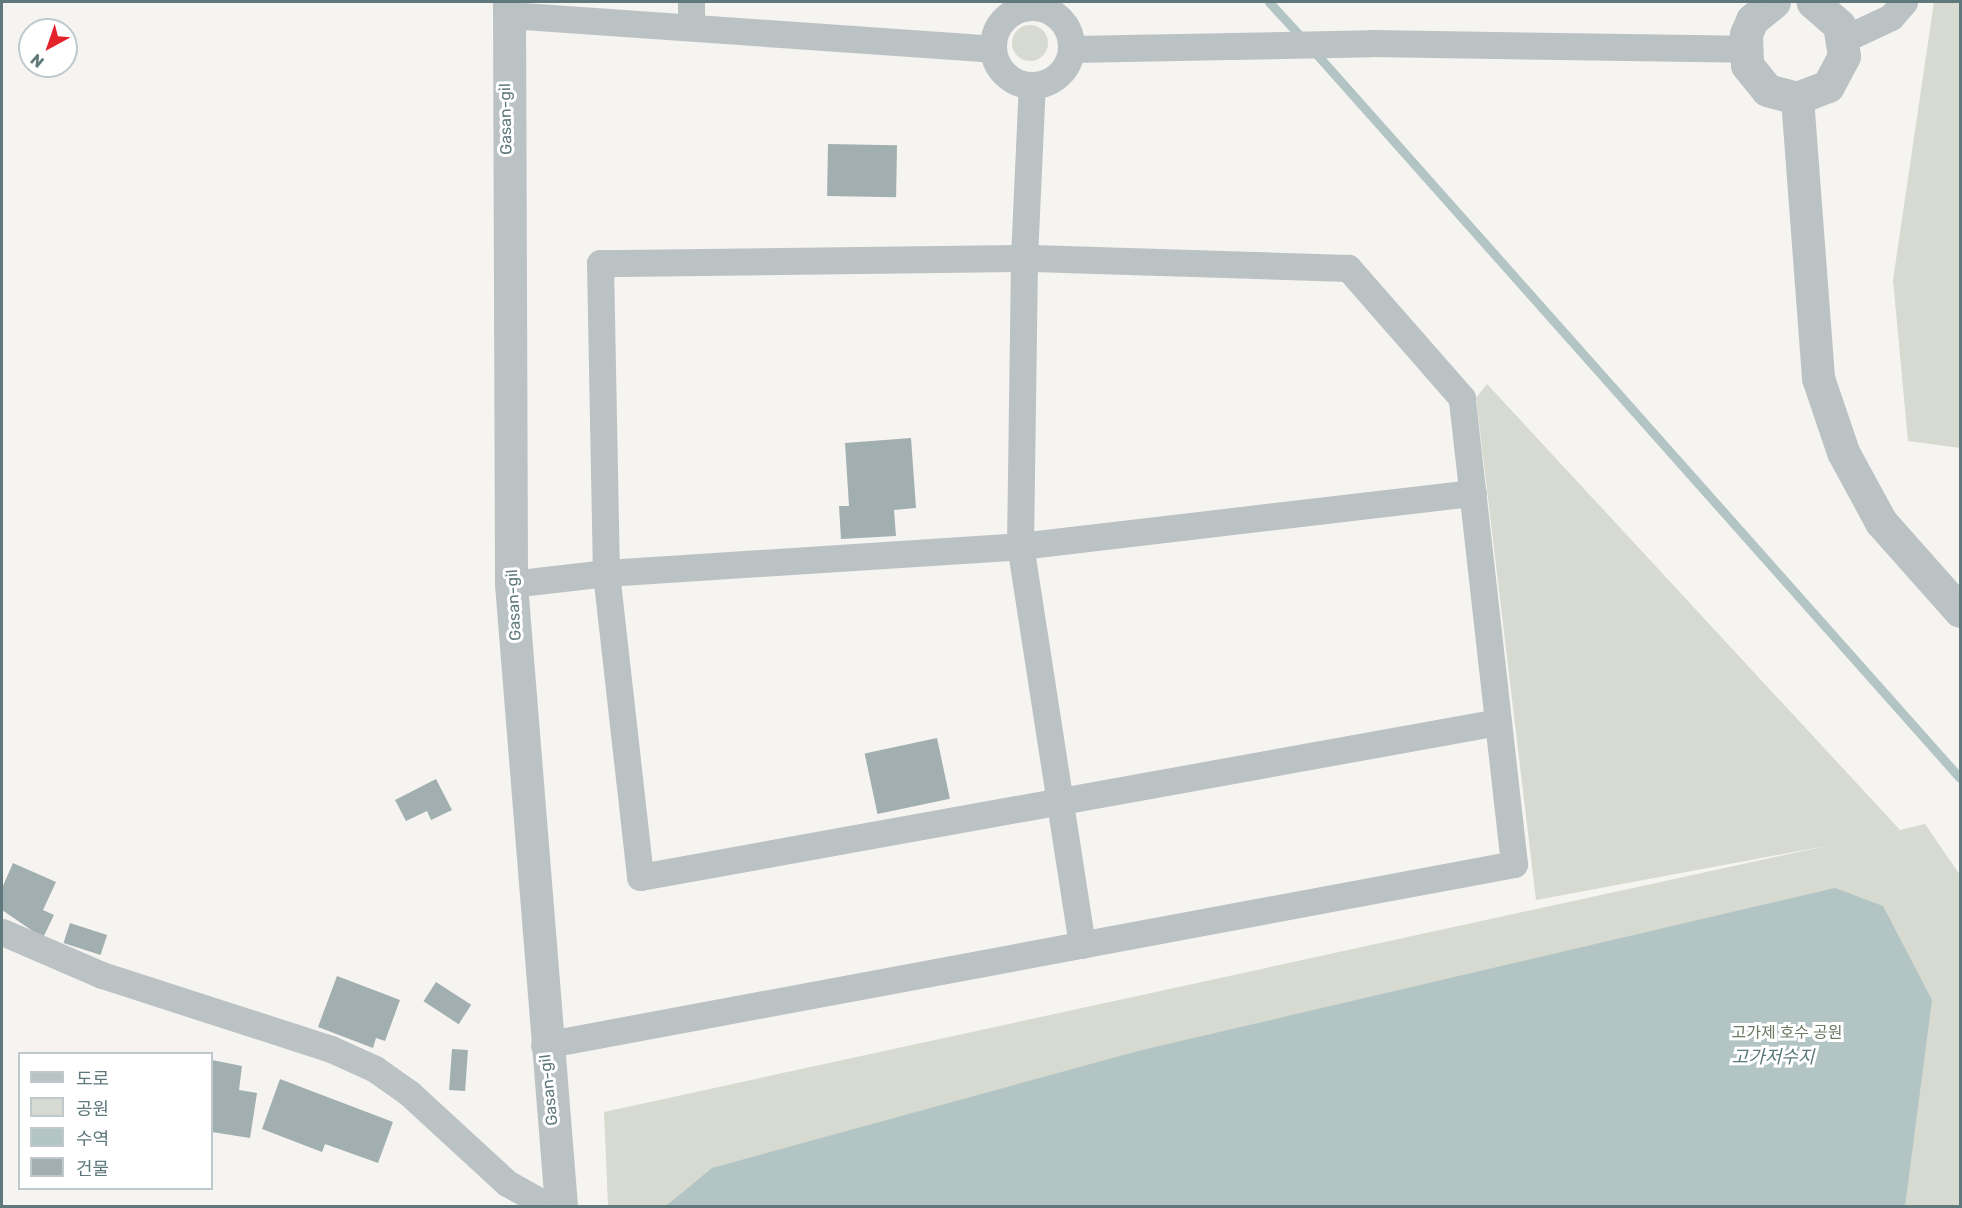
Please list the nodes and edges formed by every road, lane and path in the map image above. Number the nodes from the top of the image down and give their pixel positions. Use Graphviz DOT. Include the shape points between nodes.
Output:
graph roads {
  1 [pos="1774,2"];
  2 [pos="1813,2"];
  3 [pos="1904,2"];
  4 [pos="1032,4"];
  5 [pos="509,8"];
  6 [pos="691,14"];
  7 [pos="1844,39"];
  8 [pos="993,49"];
  9 [pos="1072,49"];
  10 [pos="1744,49"];
  11 [pos="1032,85"];
  12 [pos="1797,98"];
  13 [pos="1024,258"];
  14 [pos="1473,493"];
  15 [pos="1020,546"];
  16 [pos="606,573"];
  17 [pos="511,584"];
  18 [pos="1960,611"];
  19 [pos="1498,722"];
  20 [pos="1061,801"];
  21 [pos="2,932"];
  22 [pos="1082,945"];
  23 [pos="544,1045"];
  24 [pos="548,1206"];
  25 [pos="561,1206"];
  1 -- 10 [label="street" via="1752,20"];
  2 -- 7 [label="street" via="1830,13"];
  3 -- 7 [label="street" via="1891,17"];
  4 -- 8 [label="street" via="1008,14 994,36"];
  4 -- 9 [label="street" via="1065,24"];
  5 -- 6 [label="street"];
  5 -- 17 [label="street, Gasan-gil"];
  6 -- 8 [label="street"];
  7 -- 12 [label="street" via="1844,56 1834,79 1814,95"];
  8 -- 11 [label="street" via="1004,73"];
  9 -- 10 [label="street" via="1371,43"];
  9 -- 11 [label="street" via="1062,72"];
  10 -- 12 [label="street" via="1755,79 1781,97"];
  11 -- 13 [label="street"];
  12 -- 18 [label="street" via="1818,378 1843,452 1881,522"];
  13 -- 14 [label="street" via="1348,268 1462,398"];
  13 -- 15 [label="street"];
  13 -- 16 [label="street" via="600,263"];
  14 -- 15 [label="street"];
  14 -- 19 [label="street"];
  15 -- 16 [label="street"];
  15 -- 20 [label="street"];
  16 -- 17 [label="street"];
  16 -- 20 [label="street" via="640,878"];
  17 -- 23 [label="street, Gasan-gil"];
  19 -- 20 [label="street"];
  19 -- 22 [label="street" via="1514,864"];
  20 -- 22 [label="street"];
  21 -- 24 [label="street" via="102,975 331,1049 375,1069 409,1092 507,1183"];
  22 -- 23 [label="street"];
  23 -- 25 [label="street, Gasan-gil"];
}
